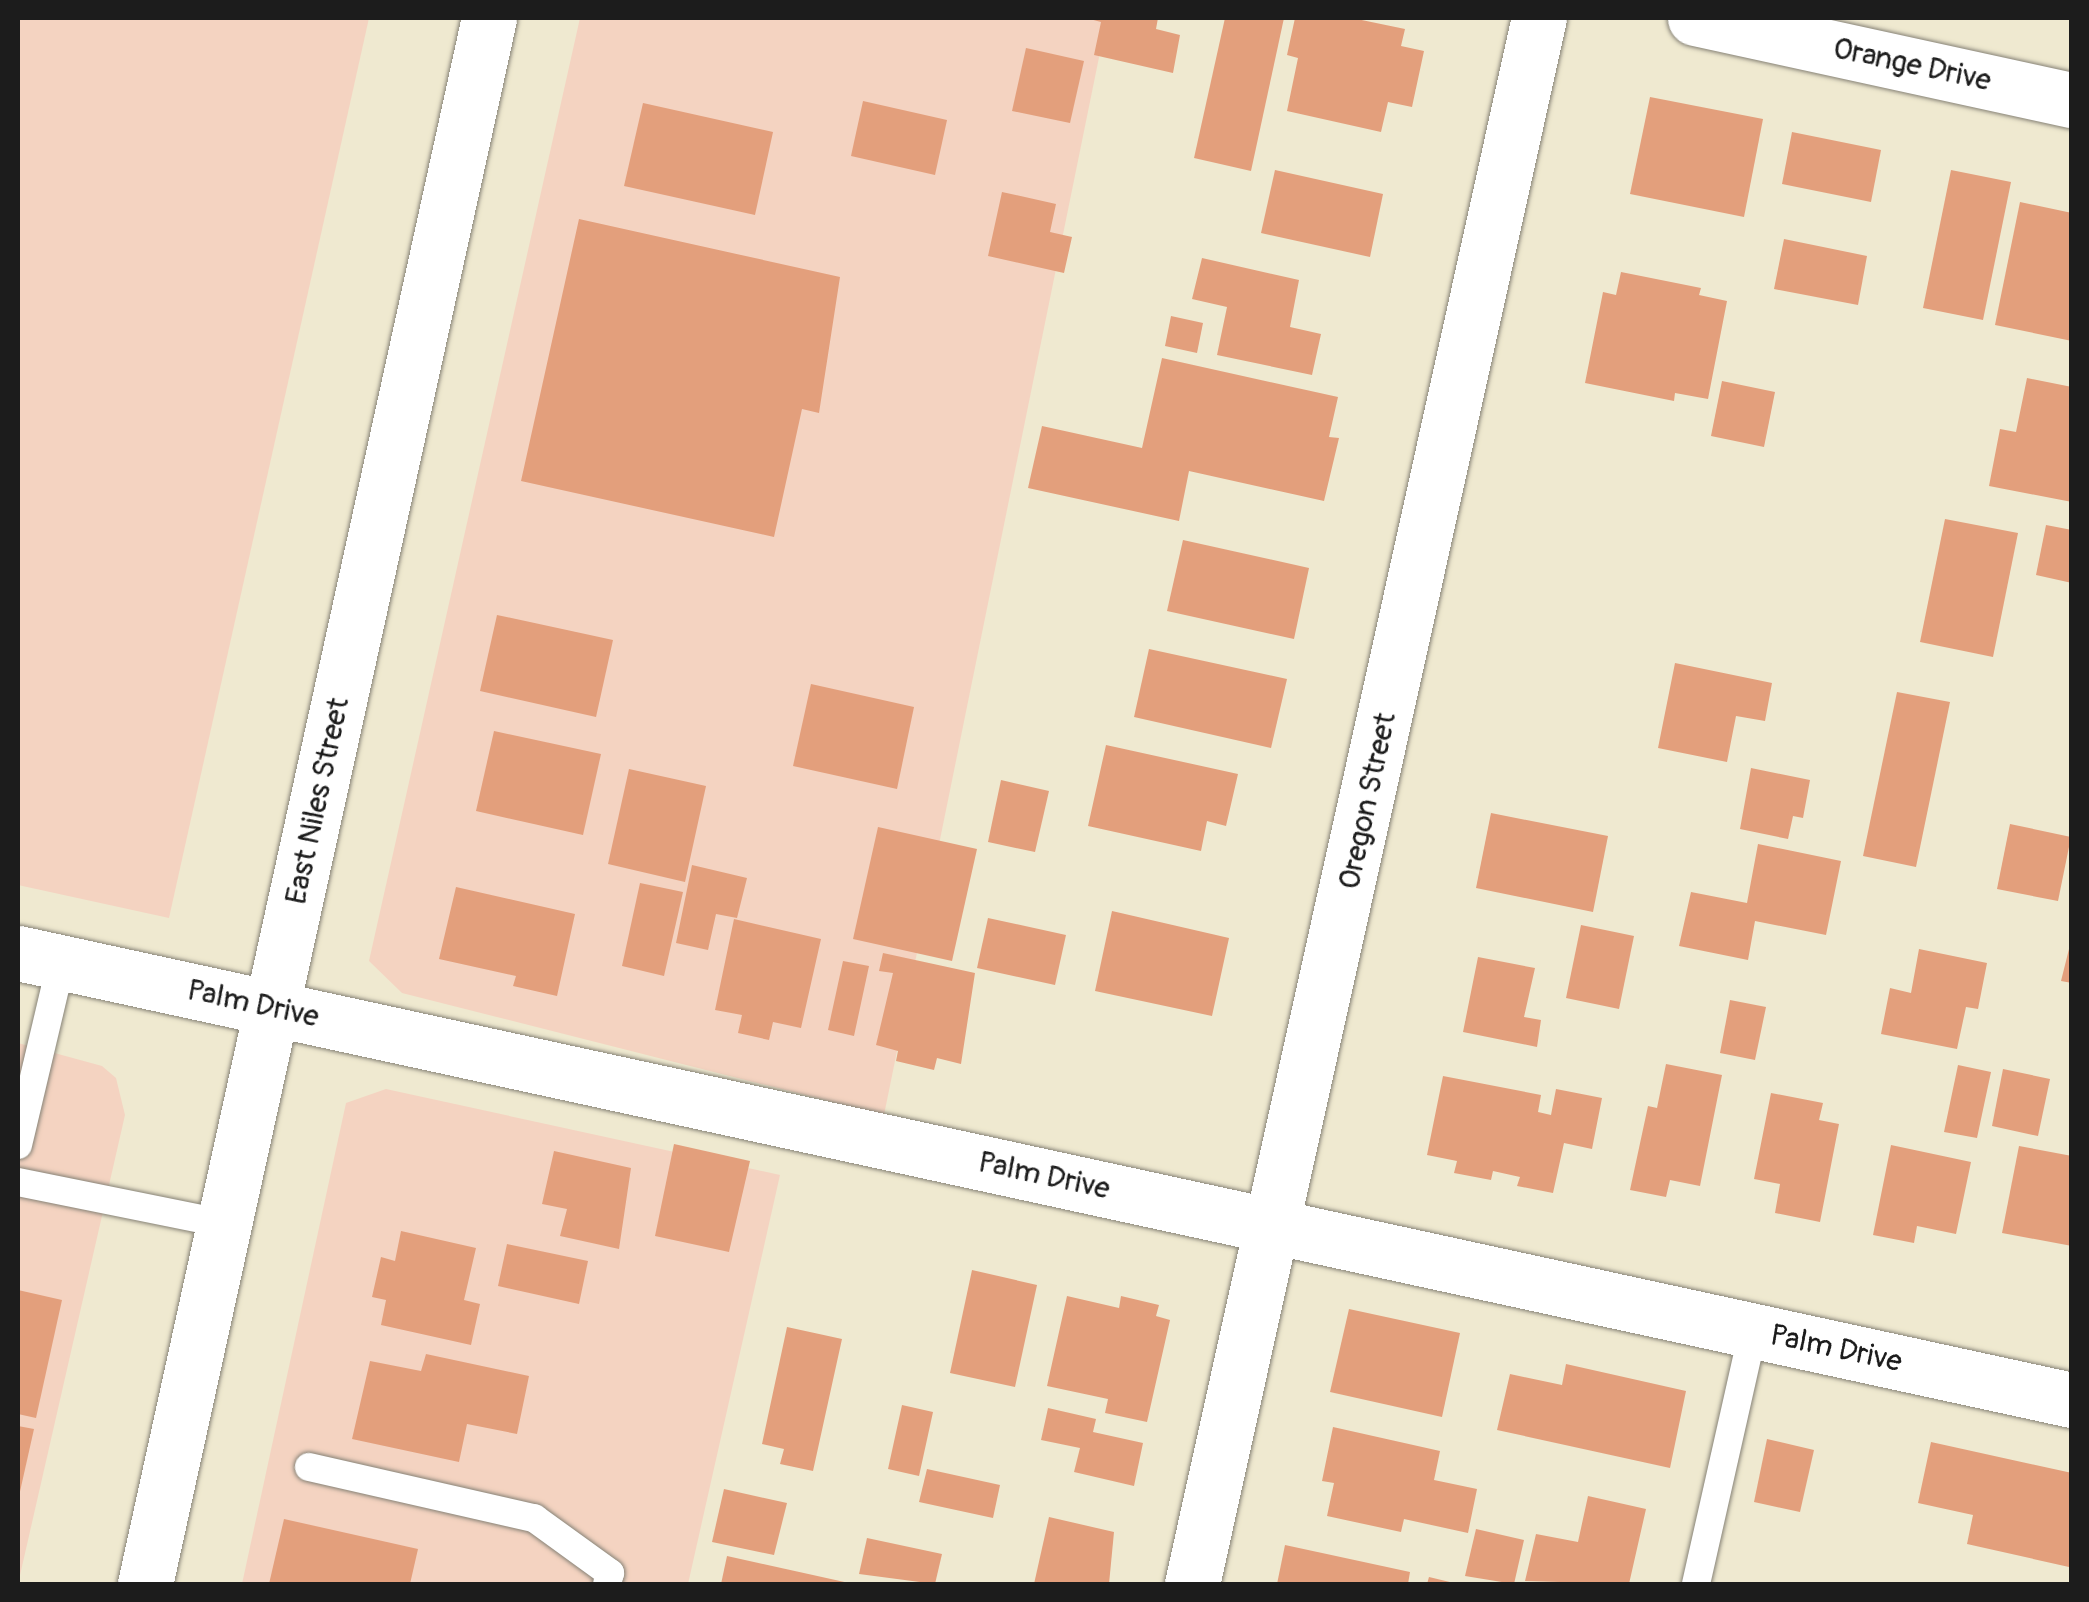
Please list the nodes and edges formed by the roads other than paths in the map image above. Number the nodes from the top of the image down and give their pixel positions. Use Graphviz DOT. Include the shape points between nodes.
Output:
graph roads {
  1 [pos="489,18"];
  2 [pos="1539,18"];
  3 [pos="1694,18"];
  4 [pos="2072,100"];
  5 [pos="39,958"];
  6 [pos="273,1008"];
  7 [pos="18,1145"];
  8 [pos="18,1182"];
  9 [pos="226,1224"];
  10 [pos="1275,1227"];
  11 [pos="1753,1330"];
  12 [pos="2072,1400"];
  13 [pos="309,1467"];
  14 [pos="146,1584"];
  15 [pos="608,1584"];
  16 [pos="1192,1584"];
  17 [pos="1696,1584"];
  1 -- 6 [label="street, East Niles Street"];
  2 -- 10 [label="street, Oregon Street"];
  3 -- 4 [label="street, Orange Drive"];
  5 -- 6 [label="street, Palm Drive"];
  5 -- 7 [label="lane"];
  6 -- 9 [label="street, East Niles Street"];
  6 -- 10 [label="street, Palm Drive"];
  8 -- 9 [label="lane"];
  9 -- 14 [label="street, East Niles Street"];
  10 -- 11 [label="street, Palm Drive"];
  10 -- 16 [label="street, Oregon Street"];
  11 -- 12 [label="street, Palm Drive"];
  11 -- 17 [label="lane"];
  13 -- 15 [label="lane" via="534,1518 610,1573"];
}
